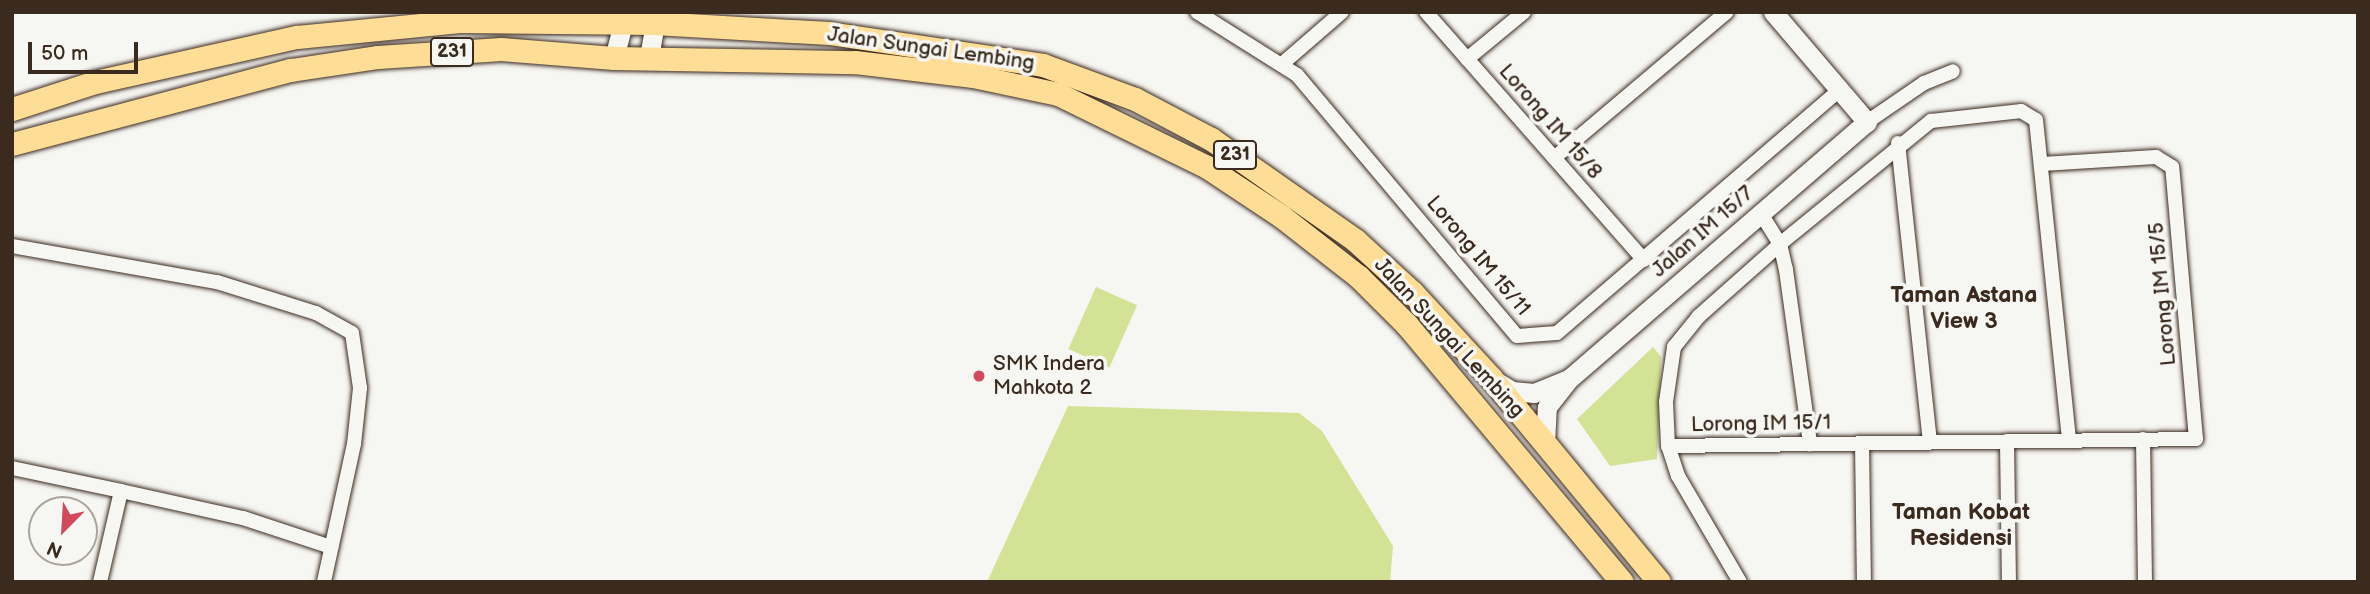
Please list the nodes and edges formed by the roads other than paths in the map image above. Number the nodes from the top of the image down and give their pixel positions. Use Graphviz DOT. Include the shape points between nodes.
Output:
graph roads {
  1 [pos="780,12"];
  2 [pos="1197,12"];
  3 [pos="1342,12"];
  4 [pos="1426,12"];
  5 [pos="1524,12"];
  6 [pos="1727,12"];
  7 [pos="1773,12"];
  8 [pos="469,17"];
  9 [pos="625,17"];
  10 [pos="656,17"];
  11 [pos="829,33"];
  12 [pos="649,57"];
  13 [pos="614,58"];
  14 [pos="1467,59"];
  15 [pos="1282,64"];
  16 [pos="1953,71"];
  17 [pos="1840,90"];
  18 [pos="12,109"];
  19 [pos="1867,122"];
  20 [pos="1898,143"];
  21 [pos="12,144"];
  22 [pos="1554,158"];
  23 [pos="2041,164"];
  24 [pos="1760,212"];
  25 [pos="1780,244"];
  26 [pos="12,246"];
  27 [pos="1644,260"];
  28 [pos="1491,378"];
  29 [pos="1570,378"];
  30 [pos="2143,439"];
  31 [pos="2196,439"];
  32 [pos="2070,440"];
  33 [pos="2007,441"];
  34 [pos="1930,442"];
  35 [pos="1545,443"];
  36 [pos="1862,443"];
  37 [pos="1810,444"];
  38 [pos="1668,446"];
  39 [pos="12,468"];
  40 [pos="121,491"];
  41 [pos="331,547"];
  42 [pos="100,582"];
  43 [pos="324,582"];
  44 [pos="1622,582"];
  45 [pos="1659,582"];
  46 [pos="1740,582"];
  47 [pos="1864,582"];
  48 [pos="2009,582"];
  49 [pos="2145,582"];
  1 -- 11 [label="main road"];
  2 -- 15 [label="street, Lorong IM 15/11"];
  3 -- 15 [label="street"];
  4 -- 14 [label="street, Lorong IM 15/8"];
  5 -- 14 [label="street"];
  6 -- 22 [label="street"];
  7 -- 17 [label="street"];
  8 -- 9 [label="main road, Jalan Sungai Lembing / 231"];
  8 -- 18 [label="main road, Jalan Sungai Lembing / 231" via="297,37 95,82"];
  9 -- 10 [label="main road, Jalan Sungai Lembing / 231"];
  9 -- 13 [label="street"];
  10 -- 11 [label="main road, Jalan Sungai Lembing / 231"];
  10 -- 12 [label="street"];
  11 -- 28 [label="main road, Jalan Sungai Lembing / 231" via="1044,65 1135,99 1211,139 1355,240 1412,292"];
  12 -- 13 [label="main road, Jalan Sungai Lembing / 231"];
  12 -- 44 [label="main road, Jalan Sungai Lembing / 231" via="784,58 973,76 1058,94 1153,137 1281,216 1359,277 1407,326"];
  13 -- 21 [label="main road, Jalan Sungai Lembing / 231" via="501,49 378,57 291,70"];
  14 -- 22 [label="street, Lorong IM 15/8"];
  15 -- 27 [label="street, Lorong IM 15/11" via="1297,75 1517,336 1557,333"];
  16 -- 19 [label="street, Jalan IM 15/7" via="1924,83"];
  17 -- 19 [label="street"];
  17 -- 27 [label="street, Lorong IM 15/11"];
  19 -- 24 [label="street, Jalan IM 15/7"];
  20 -- 23 [label="street, Lorong IM 15/1" via="1931,121 2021,111 2036,120"];
  20 -- 25 [label="street, Lorong IM 15/1"];
  20 -- 34 [label="street"];
  22 -- 27 [label="street, Lorong IM 15/8"];
  23 -- 31 [label="street, Lorong IM 15/5" via="2156,157 2169,163 2174,172"];
  23 -- 32 [label="street"];
  24 -- 25 [label="street"];
  24 -- 29 [label="street, Jalan IM 15/7"];
  25 -- 37 [label="street"];
  25 -- 38 [label="street, Lorong IM 15/1" via="1699,316 1674,347 1666,402"];
  26 -- 41 [label="street" via="217,282 346,327 356,344 360,388 354,444"];
  28 -- 29 [label="street" via="1512,391 1534,393"];
  28 -- 35 [label="main road, Jalan Sungai Lembing / 231"];
  29 -- 35 [label="street" via="1548,407 1542,430"];
  30 -- 31 [label="street, Lorong IM 15/1"];
  30 -- 32 [label="street, Lorong IM 15/1"];
  30 -- 49 [label="street"];
  32 -- 33 [label="street, Lorong IM 15/1"];
  33 -- 34 [label="street, Lorong IM 15/1"];
  33 -- 48 [label="street"];
  34 -- 36 [label="street, Lorong IM 15/1"];
  35 -- 45 [label="main road, Jalan Sungai Lembing / 231"];
  36 -- 37 [label="street, Lorong IM 15/1"];
  36 -- 47 [label="street"];
  37 -- 38 [label="street, Lorong IM 15/1"];
  38 -- 46 [label="street" via="1678,476"];
  39 -- 40 [label="street"];
  40 -- 41 [label="street" via="243,518"];
  40 -- 42 [label="street"];
  41 -- 43 [label="street"];
}
